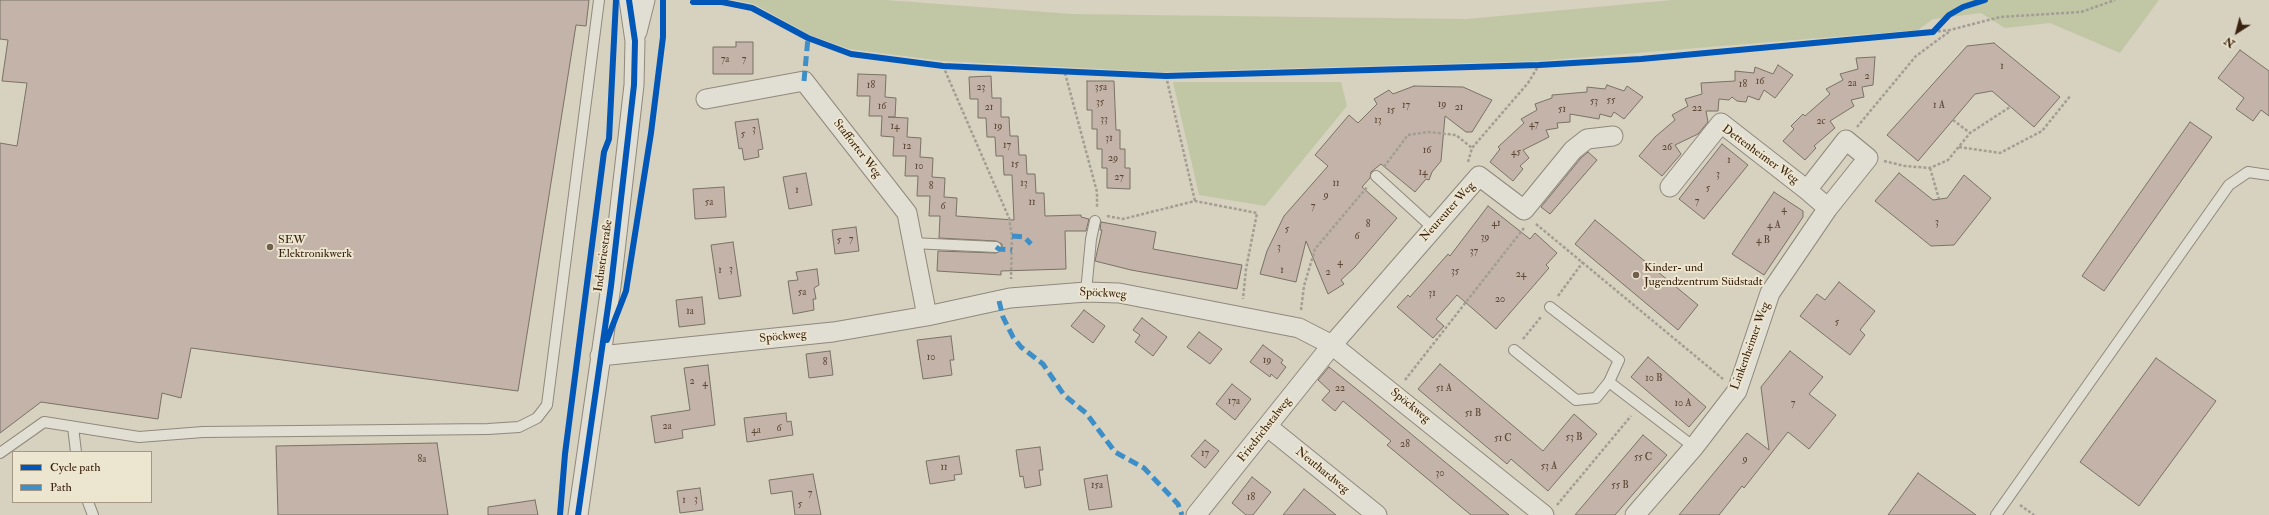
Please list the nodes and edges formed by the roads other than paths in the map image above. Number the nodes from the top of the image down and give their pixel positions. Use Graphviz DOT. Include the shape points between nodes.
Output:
graph roads {
  1 [pos="599,0"];
  2 [pos="629,0"];
  3 [pos="645,0"];
  4 [pos="635,41"];
  5 [pos="706,99"];
  6 [pos="1613,136"];
  7 [pos="2269,175"];
  8 [pos="1376,176"];
  9 [pos="1670,187"];
  10 [pos="1807,190"];
  11 [pos="1828,208"];
  12 [pos="1096,218"];
  13 [pos="1433,228"];
  14 [pos="912,243"];
  15 [pos="996,247"];
  16 [pos="1086,292"];
  17 [pos="1550,307"];
  18 [pos="927,316"];
  19 [pos="1332,345"];
  20 [pos="1514,350"];
  21 [pos="600,356"];
  22 [pos="1609,382"];
  23 [pos="73,427"];
  24 [pos="1268,427"];
  25 [pos="1694,447"];
  26 [pos="76,451"];
  27 [pos="0,453"];
  28 [pos="88,503"];
  29 [pos="1549,512"];
  30 [pos="93,515"];
  31 [pos="578,515"];
  32 [pos="1196,515"];
  33 [pos="1377,515"];
  34 [pos="1636,515"];
  35 [pos="1996,515"];
  1 -- 23 [label="lane" via="547,405 537,418 519,427 488,430 203,432 139,437"];
  2 -- 4 [label="street, Industriestraße"];
  3 -- 4 [label="street, Industriestraße"];
  4 -- 21 [label="street, Industriestraße" via="634,85 622,200"];
  5 -- 14 [label="street, Stafforter Weg" via="804,81 907,213"];
  6 -- 13 [label="street, Neureuter Weg" via="1587,139 1573,150 1524,210 1479,176"];
  7 -- 35 [label="lane" via="2248,172 2229,185"];
  8 -- 13 [label="lane"];
  9 -- 10 [label="street, Dettenheimer Weg" via="1721,123"];
  10 -- 11 [label="street"];
  10 -- 11 [label="street, Linkenheimer Weg" via="1846,140 1868,158"];
  11 -- 25 [label="street, Linkenheimer Weg" via="1770,293 1737,391"];
  12 -- 16 [label="lane"];
  13 -- 19 [label="street, Neureuter Weg"];
  14 -- 15 [label="lane"];
  14 -- 18 [label="street, Stafforter Weg"];
  16 -- 18 [label="street, Spöckweg" via="1010,298"];
  16 -- 19 [label="street, Spöckweg" via="1119,293 1299,328"];
  17 -- 22 [label="lane" via="1619,360"];
  18 -- 21 [label="street, Spöckweg" via="833,332"];
  19 -- 24 [label="street, Friedrichstalweg"];
  19 -- 29 [label="street, Spöckweg"];
  20 -- 22 [label="lane" via="1576,400 1596,398"];
  21 -- 31 [label="street, Industriestraße"];
  22 -- 25 [label="lane"];
  23 -- 26 [label="lane"];
  23 -- 27 [label="lane" via="44,422"];
  24 -- 32 [label="street, Friedrichstalweg"];
  24 -- 33 [label="street, Neuthardweg"];
  25 -- 34 [label="street, Linkenheimer Weg"];
  28 -- 30 [label="lane"];
}
